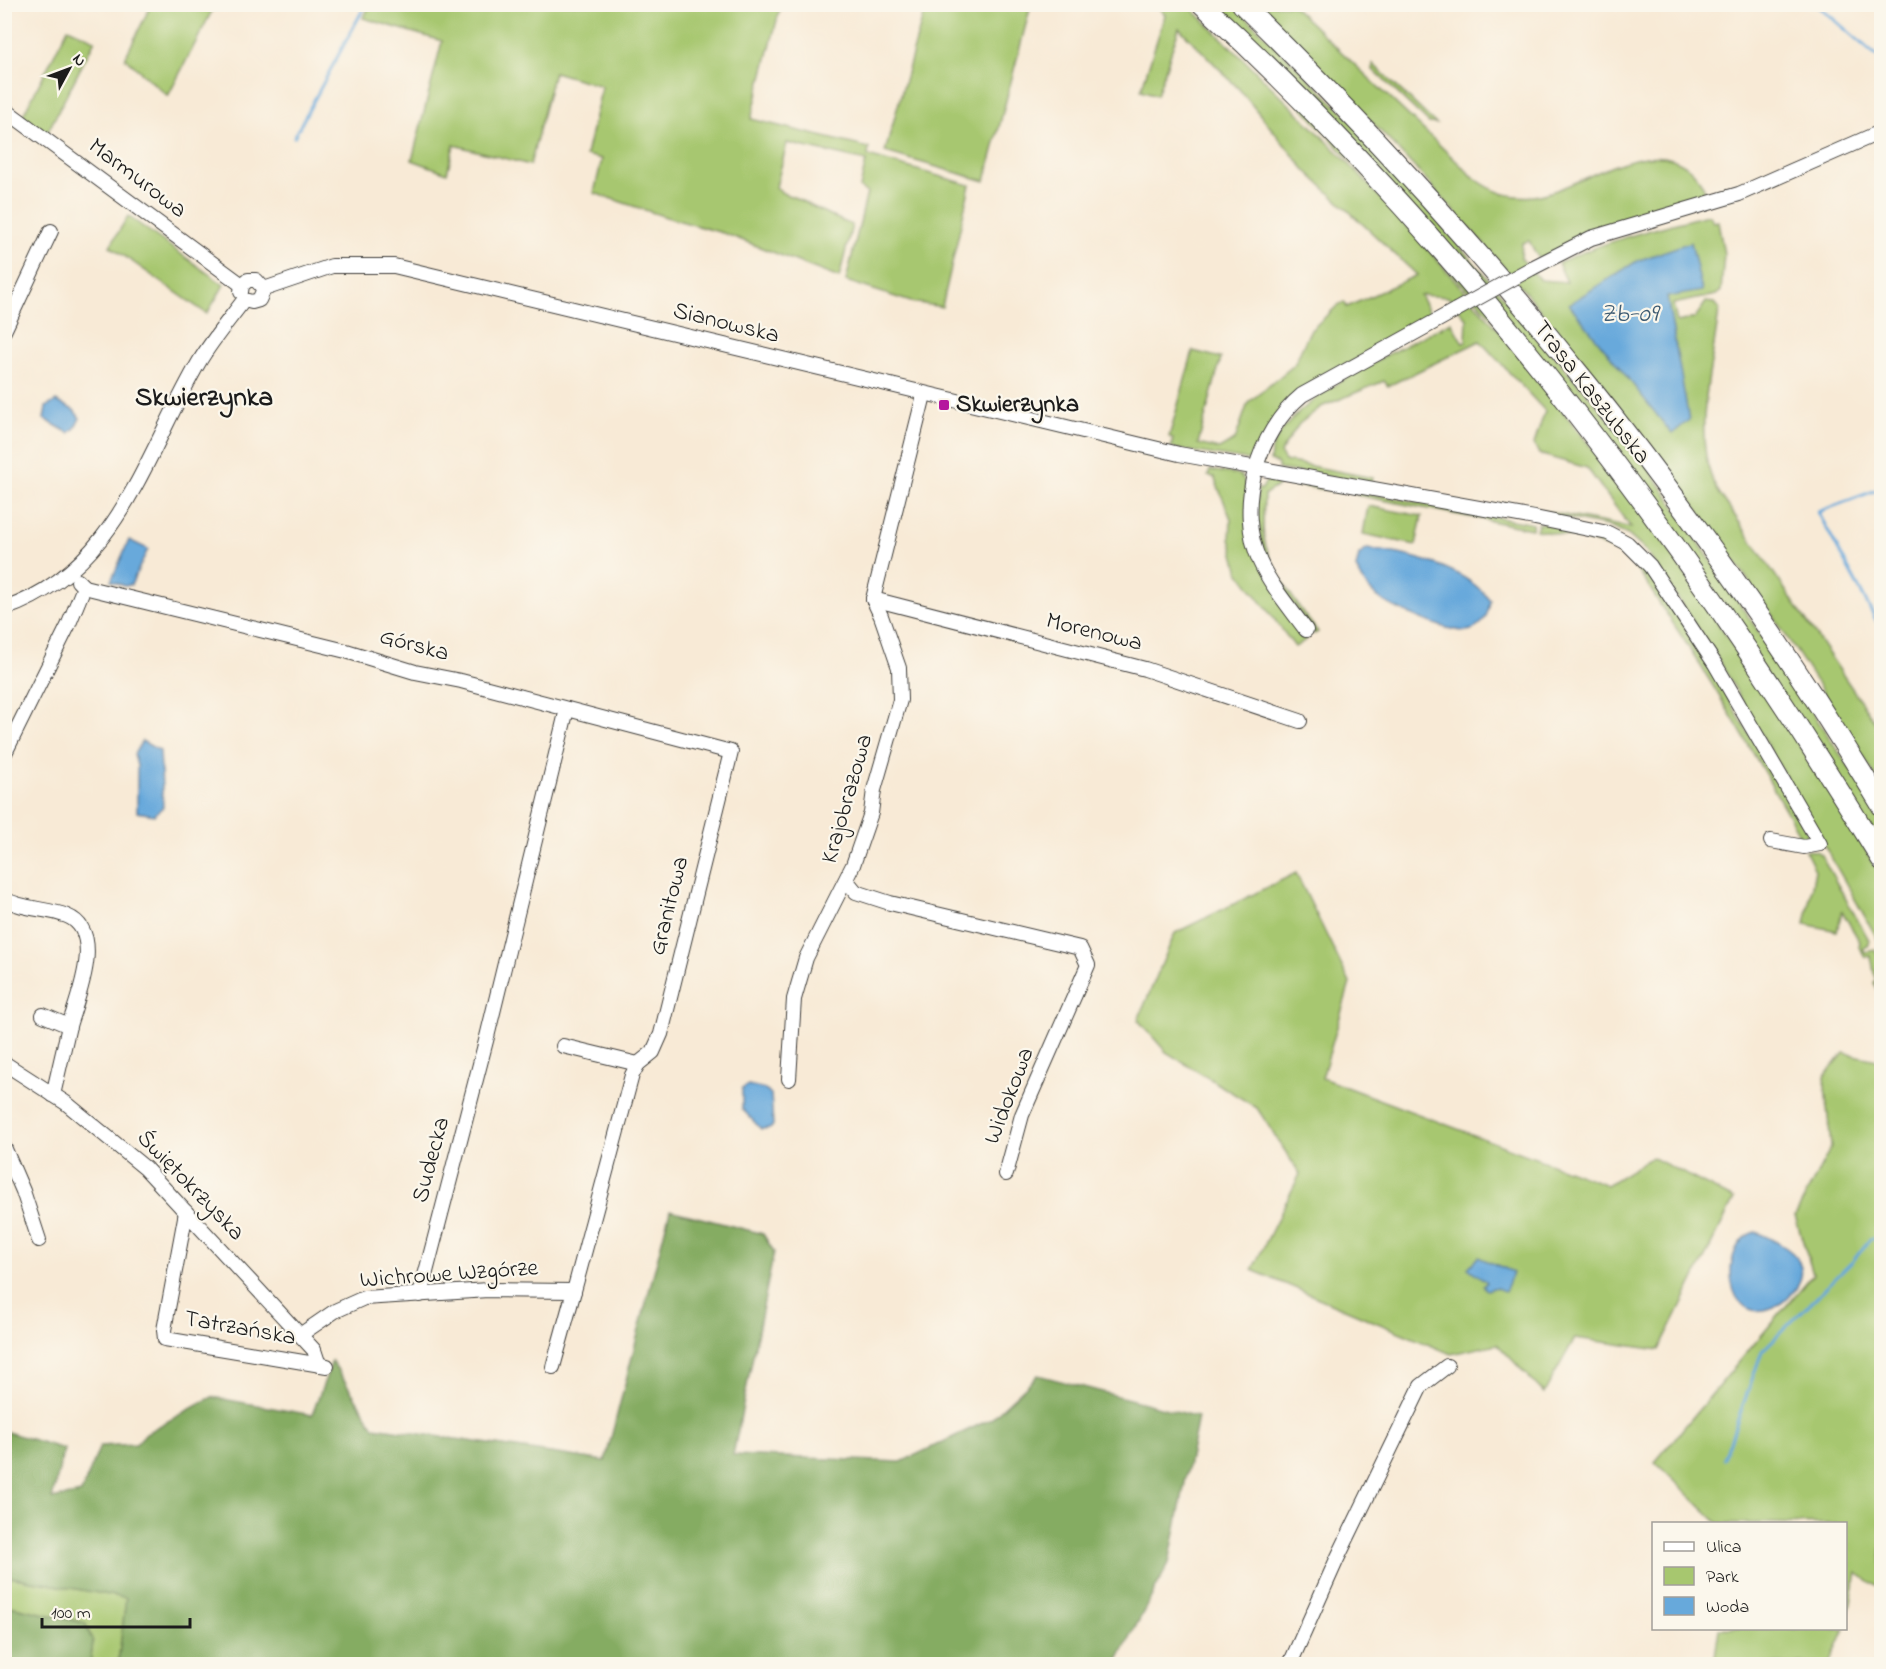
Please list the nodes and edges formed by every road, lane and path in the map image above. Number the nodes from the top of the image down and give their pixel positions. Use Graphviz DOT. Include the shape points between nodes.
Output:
graph roads {
  1 [pos="1202,4"];
  2 [pos="1242,4"];
  3 [pos="4,109"];
  4 [pos="1876,134"];
  5 [pos="51,231"];
  6 [pos="242,285"];
  7 [pos="264,289"];
  8 [pos="244,300"];
  9 [pos="4,331"];
  10 [pos="924,395"];
  11 [pos="1257,470"];
  12 [pos="70,573"];
  13 [pos="84,587"];
  14 [pos="873,599"];
  15 [pos="4,609"];
  16 [pos="1306,630"];
  17 [pos="567,709"];
  18 [pos="1300,721"];
  19 [pos="731,752"];
  20 [pos="4,755"];
  21 [pos="1881,806"];
  22 [pos="1771,841"];
  23 [pos="1881,860"];
  24 [pos="847,881"];
  25 [pos="4,899"];
  26 [pos="43,1016"];
  27 [pos="69,1026"];
  28 [pos="563,1046"];
  29 [pos="4,1063"];
  30 [pos="638,1064"];
  31 [pos="789,1078"];
  32 [pos="53,1095"];
  33 [pos="4,1147"];
  34 [pos="1005,1174"];
  35 [pos="186,1212"];
  36 [pos="39,1240"];
  37 [pos="574,1291"];
  38 [pos="420,1295"];
  39 [pos="300,1335"];
  40 [pos="323,1365"];
  41 [pos="1447,1366"];
  42 [pos="553,1367"];
  43 [pos="1290,1665"];
  1 -- 23 [label="highway, Trasa Kaszubska" via="1354,156 1560,392 1705,585"];
  2 -- 21 [label="highway, Trasa Kaszubska" via="1394,158 1560,347 1726,566 1790,659"];
  3 -- 6 [label="street, Marmurowa"];
  4 -- 11 [label="street, bridge" via="1739,194 1591,238 1532,268 1302,394 1274,424"];
  5 -- 9 [label="street"];
  6 -- 7 [label="street" via="256,280"];
  6 -- 8 [label="street"];
  7 -- 8 [label="street" via="259,300"];
  7 -- 10 [label="street, Sianowska" via="332,266 394,266"];
  8 -- 12 [label="street" via="199,361 121,513 96,548"];
  10 -- 11 [label="street, Sianowska"];
  10 -- 14 [label="street"];
  11 -- 16 [label="street" via="1250,509 1255,548 1270,580"];
  11 -- 22 [label="street, Sianowska" via="1597,530 1627,543 1650,566 1715,664 1820,844 1804,847"];
  12 -- 13 [label="street"];
  12 -- 15 [label="street" via="50,588"];
  13 -- 17 [label="street, Górska"];
  13 -- 20 [label="street"];
  14 -- 18 [label="street, Morenowa" via="1145,669"];
  14 -- 24 [label="street, Krajobrazowa" via="899,668 900,700 874,789 871,813"];
  17 -- 19 [label="street, Górska"];
  17 -- 38 [label="street, Sudecka"];
  19 -- 30 [label="street, Granitowa" via="661,1034 653,1052"];
  24 -- 31 [label="street, Krajobrazowa" via="806,958 794,999"];
  24 -- 34 [label="street, Widokowa" via="856,892 890,903 1080,948 1088,965 1022,1115"];
  25 -- 27 [label="street" via="77,921 84,931 85,969"];
  26 -- 27 [label="street"];
  27 -- 32 [label="street"];
  28 -- 30 [label="street"];
  29 -- 32 [label="street, Świętokrzyska"];
  30 -- 37 [label="street"];
  32 -- 35 [label="street, Świętokrzyska" via="146,1168"];
  33 -- 36 [label="street"];
  35 -- 39 [label="street, Świętokrzyska"];
  35 -- 40 [label="street, Tatrzańska" via="165,1338"];
  37 -- 38 [label="street, Wichrowe Wzgórze" via="488,1290"];
  37 -- 42 [label="street"];
  38 -- 39 [label="street, Wichrowe Wzgórze" via="364,1298 335,1311"];
  39 -- 40 [label="street, Świętokrzyska"];
  41 -- 43 [label="street" via="1421,1386"];
}
